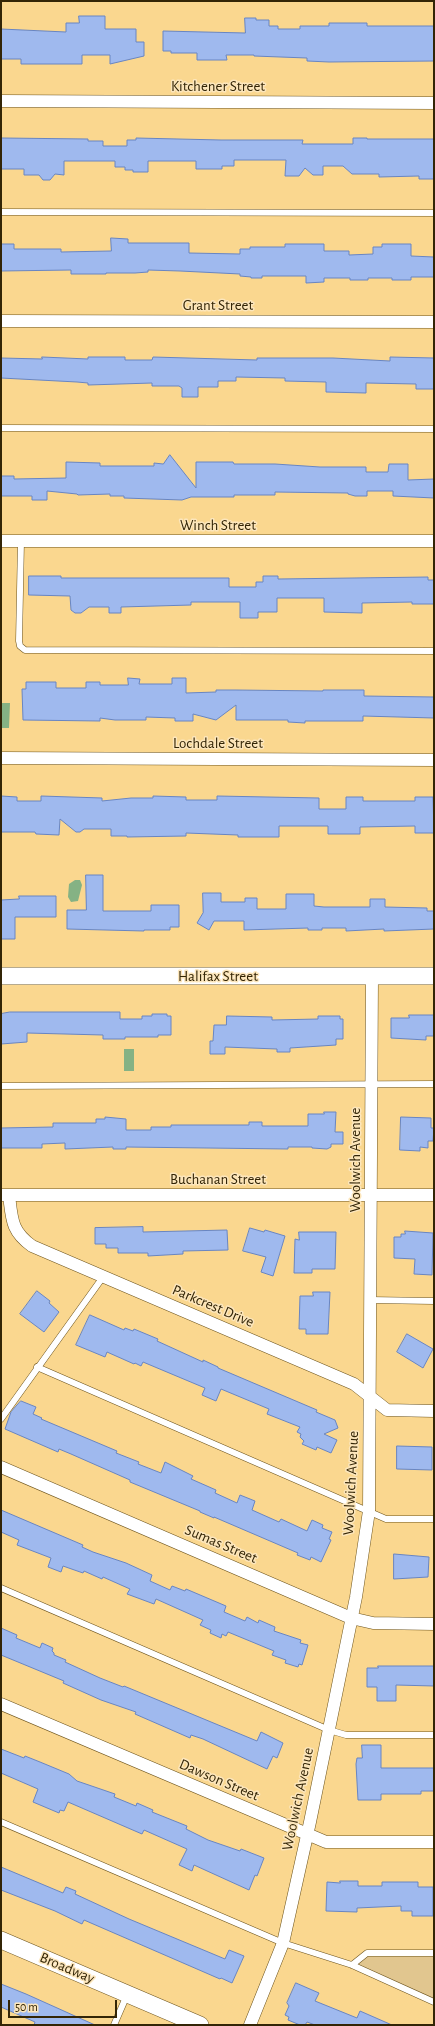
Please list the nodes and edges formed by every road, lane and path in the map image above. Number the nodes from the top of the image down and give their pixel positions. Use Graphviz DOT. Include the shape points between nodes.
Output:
graph roads {
  1 [pos="1,102"];
  2 [pos="434,103"];
  3 [pos="1,212"];
  4 [pos="434,213"];
  5 [pos="1,321"];
  6 [pos="434,322"];
  7 [pos="1,428"];
  8 [pos="434,429"];
  9 [pos="1,541"];
  10 [pos="21,541"];
  11 [pos="434,541"];
  12 [pos="434,651"];
  13 [pos="1,758"];
  14 [pos="434,760"];
  15 [pos="1,976"];
  16 [pos="372,976"];
  17 [pos="434,976"];
  18 [pos="371,1084"];
  19 [pos="434,1084"];
  20 [pos="1,1086"];
  21 [pos="371,1194"];
  22 [pos="434,1194"];
  23 [pos="5,1195"];
  24 [pos="103,1277"];
  25 [pos="369,1300"];
  26 [pos="434,1301"];
  27 [pos="37,1367"];
  28 [pos="370,1395"];
  29 [pos="434,1410"];
  30 [pos="1,1419"];
  31 [pos="1,1467"];
  32 [pos="369,1511"];
  33 [pos="434,1519"];
  34 [pos="1,1588"];
  35 [pos="351,1618"];
  36 [pos="434,1624"];
  37 [pos="1,1704"];
  38 [pos="329,1730"];
  39 [pos="434,1735"];
  40 [pos="1,1822"];
  41 [pos="308,1834"];
  42 [pos="434,1842"];
  43 [pos="1,1940"];
  44 [pos="283,1943"];
  45 [pos="434,1953"];
  46 [pos="352,1965"];
  47 [pos="127,1994"];
  48 [pos="434,2002"];
  49 [pos="114,2025"];
  50 [pos="200,2025"];
  51 [pos="250,2025"];
  1 -- 2 [label="street, Kitchener Street"];
  3 -- 4 [label="lane"];
  5 -- 6 [label="street, Grant Street"];
  7 -- 8 [label="lane"];
  9 -- 10 [label="street, Winch Street"];
  10 -- 11 [label="street, Winch Street"];
  10 -- 12 [label="lane" via="19,641 25,650"];
  13 -- 14 [label="street, Lochdale Street"];
  15 -- 16 [label="street, Halifax Street"];
  16 -- 17 [label="street, Halifax Street"];
  16 -- 18 [label="street, Woolwich Avenue"];
  18 -- 19 [label="lane"];
  18 -- 20 [label="lane"];
  18 -- 21 [label="street, Woolwich Avenue"];
  21 -- 22 [label="street, Buchanan Street"];
  21 -- 23 [label="street, Buchanan Street"];
  21 -- 25 [label="street, Woolwich Avenue"];
  23 -- 24 [label="street, Parkcrest Drive" via="14,1229 21,1239"];
  24 -- 27 [label="lane"];
  24 -- 28 [label="street, Parkcrest Drive" via="354,1384"];
  25 -- 26 [label="lane"];
  25 -- 28 [label="street, Woolwich Avenue"];
  27 -- 30 [label="lane"];
  27 -- 32 [label="lane"];
  28 -- 29 [label="street, Parkcrest Drive" via="387,1410"];
  28 -- 32 [label="street, Woolwich Avenue"];
  31 -- 35 [label="street, Sumas Street"];
  32 -- 33 [label="lane" via="386,1519"];
  32 -- 35 [label="street, Woolwich Avenue"];
  34 -- 38 [label="lane"];
  35 -- 36 [label="street, Sumas Street" via="373,1623"];
  35 -- 38 [label="street, Woolwich Avenue"];
  37 -- 41 [label="street, Dawson Street"];
  38 -- 39 [label="lane" via="346,1735"];
  38 -- 41 [label="street, Woolwich Avenue"];
  40 -- 44 [label="lane"];
  41 -- 42 [label="street, Dawson Street" via="326,1842"];
  41 -- 44 [label="street, Woolwich Avenue"];
  43 -- 47 [label="street, Broadway"];
  44 -- 46 [label="lane"];
  44 -- 51 [label="street, Woolwich Avenue"];
  45 -- 46 [label="lane" via="367,1953"];
  46 -- 48 [label="lane"];
  47 -- 49 [label="lane"];
  47 -- 50 [label="street, Broadway"];
}
